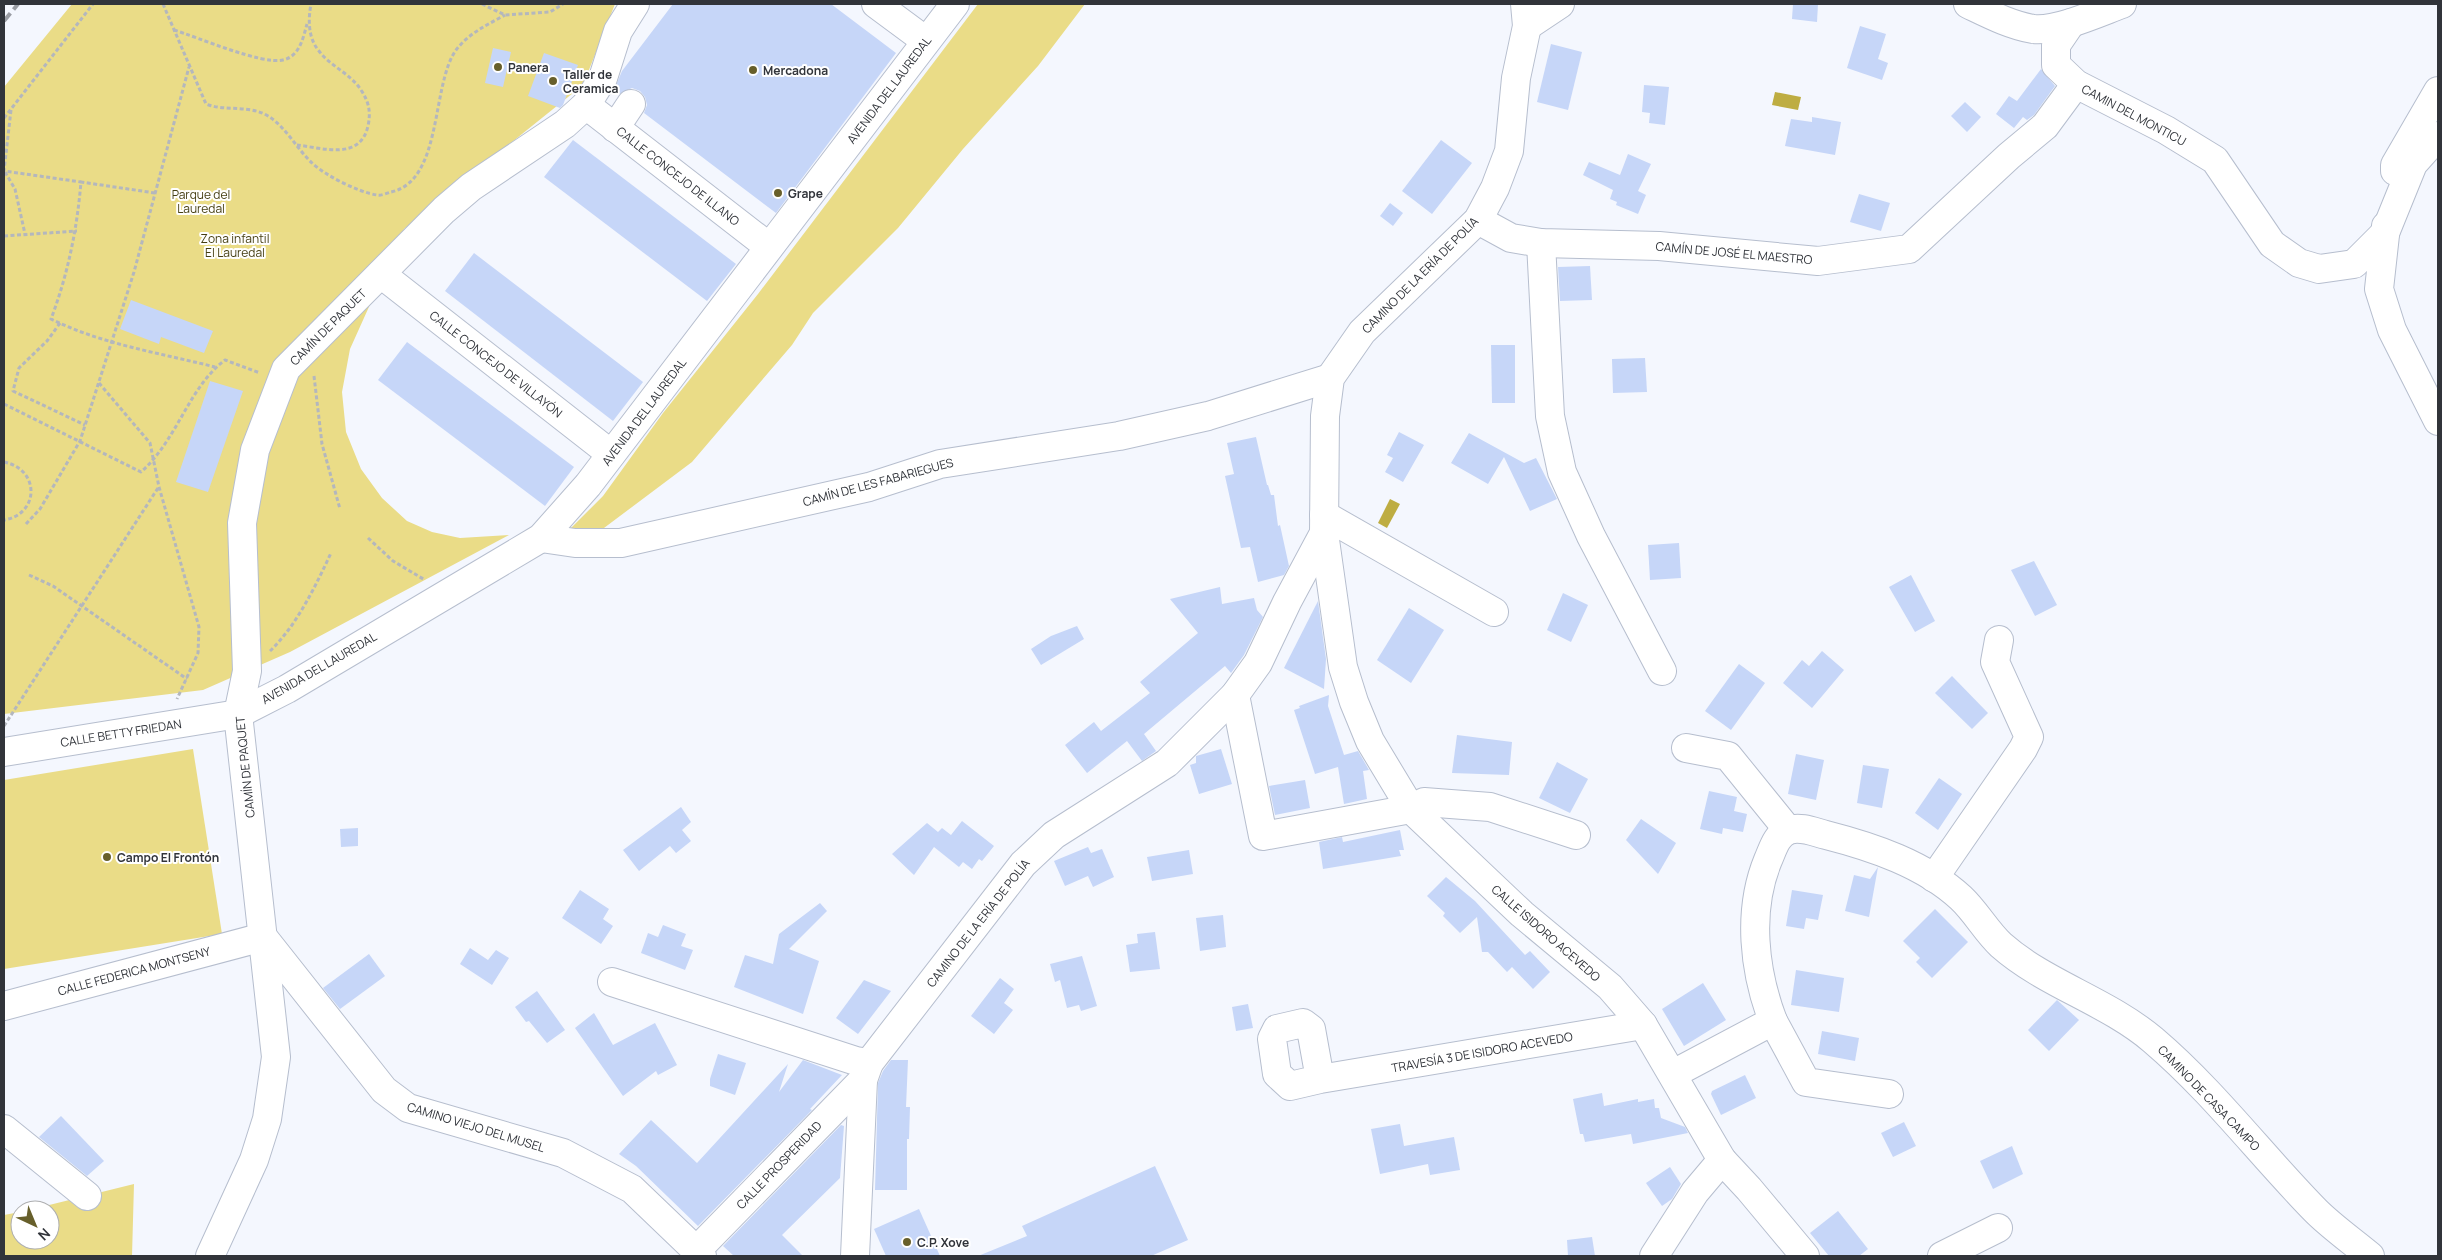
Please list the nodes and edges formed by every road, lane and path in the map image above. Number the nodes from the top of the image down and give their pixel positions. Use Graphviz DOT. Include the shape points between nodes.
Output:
graph roads {
  1 [pos="93,4"];
  2 [pos="163,4"];
  3 [pos="311,4"];
  4 [pos="482,4"];
  5 [pos="562,4"];
  6 [pos="635,4"];
  7 [pos="955,4"];
  8 [pos="1560,4"];
  9 [pos="1968,4"];
  10 [pos="2122,4"];
  11 [pos="894,9"];
  12 [pos="505,15"];
  13 [pos="1526,15"];
  14 [pos="308,23"];
  15 [pos="2071,23"];
  16 [pos="174,30"];
  17 [pos="926,41"];
  18 [pos="190,67"];
  19 [pos="2076,84"];
  20 [pos="2438,91"];
  21 [pos="631,104"];
  22 [pos="586,106"];
  23 [pos="11,109"];
  24 [pos="4,118"];
  25 [pos="615,128"];
  26 [pos="2438,136"];
  27 [pos="296,144"];
  28 [pos="4,172"];
  29 [pos="82,182"];
  30 [pos="155,193"];
  31 [pos="1478,220"];
  32 [pos="77,231"];
  33 [pos="2385,233"];
  34 [pos="25,234"];
  35 [pos="4,236"];
  36 [pos="1541,243"];
  37 [pos="769,247"];
  38 [pos="381,274"];
  39 [pos="60,324"];
  40 [pos="111,341"];
  41 [pos="310,345"];
  42 [pos="215,367"];
  43 [pos="1330,378"];
  44 [pos="98,382"];
  45 [pos="281,382"];
  46 [pos="4,404"];
  47 [pos="2438,421"];
  48 [pos="85,425"];
  49 [pos="80,441"];
  50 [pos="612,454"];
  51 [pos="154,461"];
  52 [pos="4,462"];
  53 [pos="158,488"];
  54 [pos="340,509"];
  55 [pos="4,520"];
  56 [pos="26,524"];
  57 [pos="1324,524"];
  58 [pos="368,538"];
  59 [pos="541,538"];
  60 [pos="332,553"];
  61 [pos="29,574"];
  62 [pos="446,594"];
  63 [pos="82,606"];
  64 [pos="1494,612"];
  65 [pos="1999,640"];
  66 [pos="1662,670"];
  67 [pos="247,671"];
  68 [pos="187,679"];
  69 [pos="1235,695"];
  70 [pos="238,714"];
  71 [pos="173,725"];
  72 [pos="4,727"];
  73 [pos="9,740"];
  74 [pos="1686,748"];
  75 [pos="1411,809"];
  76 [pos="1788,830"];
  77 [pos="1576,835"];
  78 [pos="1934,878"];
  79 [pos="263,936"];
  80 [pos="612,982"];
  81 [pos="4,1006"];
  82 [pos="1772,1022"];
  83 [pos="1643,1025"];
  84 [pos="866,1072"];
  85 [pos="1673,1074"];
  86 [pos="1320,1079"];
  87 [pos="1889,1094"];
  88 [pos="4,1129"];
  89 [pos="1722,1160"];
  90 [pos="87,1196"];
  91 [pos="1998,1228"];
  92 [pos="699,1253"];
  93 [pos="210,1256"];
  94 [pos="855,1256"];
  95 [pos="1654,1256"];
  96 [pos="1805,1256"];
  97 [pos="1942,1256"];
  98 [pos="2370,1256"];
  1 -- 23 [label="path"];
  2 -- 16 [label="path"];
  3 -- 14 [label="path"];
  4 -- 12 [label="path"];
  5 -- 12 [label="path" via="550,12"];
  6 -- 22 [label="street, CAMÍN DE PAQUET" via="618,31 603,78"];
  7 -- 17 [label="street, AVENIDA DEL LAUREDAL"];
  8 -- 13 [label="street"];
  9 -- 15 [label="street" via="1997,18 2034,29"];
  10 -- 15 [label="street"];
  11 -- 17 [label="street"];
  12 -- 27 [label="path" via="471,34 455,51 429,147 413,181 398,191 378,195 349,186 313,164"];
  13 -- 31 [label="street, CAMINO DE LA ERÍA DE POLÍA" via="1509,151"];
  14 -- 16 [label="path" via="301,48 284,60 266,60"];
  14 -- 27 [label="path" via="318,50 360,88 369,104 369,120 365,137 352,149"];
  15 -- 19 [label="street, CAMIN DEL MONTICU" via="2056,45 2056,64"];
  16 -- 18 [label="path"];
  17 -- 37 [label="street, AVENIDA DEL LAUREDAL"];
  18 -- 27 [label="path" via="206,104 218,109 243,108 268,116"];
  18 -- 30 [label="path"];
  19 -- 33 [label="street, CAMIN DEL MONTICU" via="2166,130 2215,160 2272,244 2299,264 2319,269 2354,264"];
  19 -- 36 [label="street, CAMÍN DE JOSÉ EL MAESTRO" via="2045,126 1909,249 1818,260 1660,246"];
  20 -- 33 [label="street" via="2396,165"];
  21 -- 25 [label="street"];
  22 -- 25 [label="street, CALLE CONCEJO DE ILLANO"];
  22 -- 38 [label="street, CAMÍN DE PAQUET" via="565,124 471,187"];
  23 -- 24 [label="path"];
  23 -- 28 [label="path"];
  25 -- 37 [label="street, CALLE CONCEJO DE ILLANO"];
  26 -- 33 [label="street, CAMIN DEL MONTICU" via="2413,164"];
  28 -- 29 [label="path"];
  28 -- 34 [label="path" via="14,189"];
  29 -- 30 [label="path"];
  29 -- 32 [label="path"];
  30 -- 40 [label="path"];
  31 -- 36 [label="street, CAMÍN DE JOSÉ EL MAESTRO" via="1511,238"];
  31 -- 43 [label="street, CAMINO DE LA ERÍA DE POLÍA" via="1362,332"];
  32 -- 34 [label="path"];
  32 -- 39 [label="path" via="50,319"];
  33 -- 47 [label="street" via="2379,289 2392,330"];
  34 -- 35 [label="path"];
  36 -- 66 [label="street" via="1550,416 1562,472 1590,536"];
  37 -- 50 [label="street, AVENIDA DEL LAUREDAL"];
  38 -- 41 [label="street, CAMÍN DE PAQUET"];
  38 -- 50 [label="street, CALLE CONCEJO DE VILLAYÓN"];
  39 -- 40 [label="path"];
  39 -- 48 [label="path" via="19,368 13,391"];
  40 -- 42 [label="path"];
  40 -- 44 [label="path"];
  41 -- 45 [label="street, CAMÍN DE PAQUET" via="286,369"];
  41 -- 54 [label="path" via="322,444"];
  42 -- 45 [label="path" via="224,360"];
  42 -- 51 [label="path" via="206,375"];
  43 -- 57 [label="street, CAMINO DE LA ERÍA DE POLÍA" via="1325,416"];
  43 -- 59 [label="street, CAMÍN DE LES FABARIEGUES" via="1208,416 1119,436 940,464 869,487 621,543 575,543"];
  44 -- 48 [label="path"];
  44 -- 51 [label="path" via="150,443"];
  45 -- 67 [label="street, CAMÍN DE PAQUET" via="255,450 242,523"];
  46 -- 49 [label="path"];
  48 -- 49 [label="path"];
  49 -- 51 [label="path" via="141,472"];
  49 -- 56 [label="path" via="40,509"];
  50 -- 59 [label="street, AVENIDA DEL LAUREDAL"];
  51 -- 53 [label="path"];
  52 -- 55 [label="path" via="13,463 23,470 31,491 23,512 13,519"];
  53 -- 63 [label="path"];
  53 -- 68 [label="path" via="199,627 198,653"];
  57 -- 64 [label="street"];
  57 -- 69 [label="street, CAMINO DE LA ERÍA DE POLÍA" via="1258,664"];
  57 -- 75 [label="street, CALLE ISIDORO ACEVEDO" via="1346,676 1370,740"];
  58 -- 62 [label="path" via="393,561"];
  59 -- 62 [label="street, AVENIDA DEL LAUREDAL"];
  60 -- 67 [label="path" via="288,631"];
  61 -- 63 [label="path"];
  62 -- 70 [label="street, AVENIDA DEL LAUREDAL" via="287,689"];
  63 -- 68 [label="path"];
  63 -- 72 [label="path"];
  65 -- 78 [label="street" via="1995,662 2029,737 2024,749"];
  67 -- 70 [label="street, CAMÍN DE PAQUET"];
  68 -- 71 [label="path" via="172,711"];
  69 -- 75 [label="street" via="1263,836"];
  69 -- 84 [label="street, CAMINO DE LA ERÍA DE POLÍA" via="1167,763 1054,835 1023,864"];
  70 -- 71 [label="street, CALLE BETTY FRIEDAN"];
  70 -- 79 [label="street, CAMÍN DE PAQUET"];
  71 -- 73 [label="street, CALLE BETTY FRIEDAN"];
  72 -- 73 [label="path"];
  74 -- 76 [label="street" via="1728,756"];
  75 -- 77 [label="street" via="1424,802 1490,807"];
  75 -- 83 [label="street, CALLE ISIDORO ACEVEDO" via="1522,914 1610,987"];
  76 -- 78 [label="street, CAMINO DE CASA CAMPO" via="1802,829 1867,846"];
  76 -- 82 [label="street" via="1777,838 1766,866 1755,915 1756,955"];
  78 -- 98 [label="street, CAMINO DE CASA CAMPO" via="1962,898 2001,944 2030,965 2116,1012 2153,1040 2196,1081 2317,1212"];
  79 -- 81 [label="street, CALLE FEDERICA MONTSENY"];
  79 -- 92 [label="street, CAMINO VIEJO DEL MUSEL" via="384,1090 408,1108 563,1154 632,1189"];
  79 -- 93 [label="street, CAMÍN DE PAQUET" via="276,1058 267,1119 254,1160"];
  80 -- 84 [label="street"];
  82 -- 85 [label="street"];
  82 -- 87 [label="street" via="1806,1082"];
  83 -- 85 [label="street, CALLE ISIDORO ACEVEDO"];
  83 -- 86 [label="street, TRAVESÍA 3 DE ISIDORO ACEVEDO"];
  84 -- 92 [label="street, CALLE PROSPERIDAD"];
  84 -- 94 [label="street"];
  85 -- 89 [label="street, CALLE ISIDORO ACEVEDO"];
  88 -- 90 [label="street"];
  89 -- 95 [label="street" via="1695,1192"];
  89 -- 96 [label="street, CALLE ISIDORO ACEVEDO"];
  91 -- 97 [label="street"];
}
